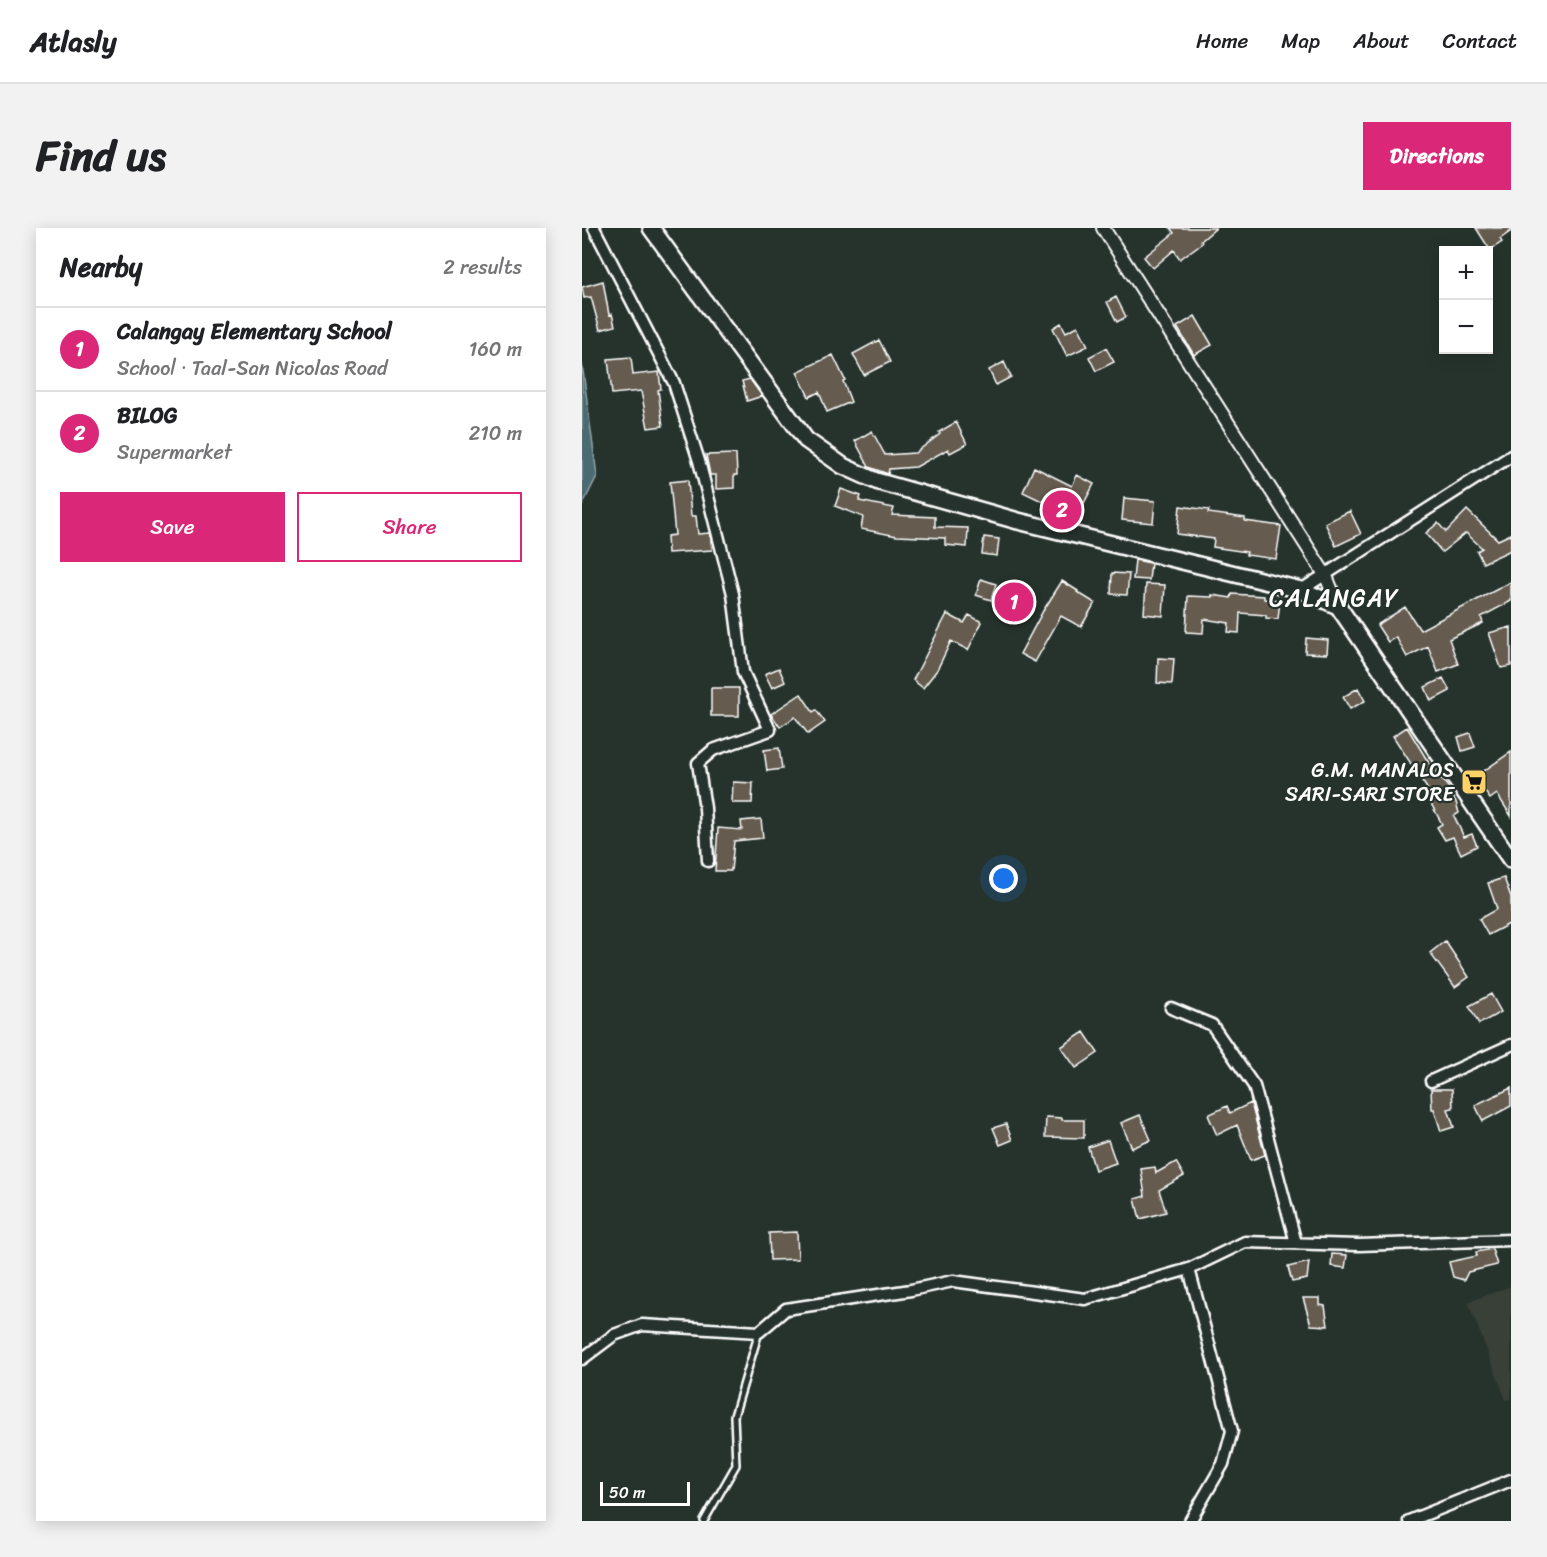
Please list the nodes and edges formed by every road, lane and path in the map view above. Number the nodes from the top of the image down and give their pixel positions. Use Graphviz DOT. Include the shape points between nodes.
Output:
graph roads {
  1 [pos="594,228"];
  2 [pos="651,228"];
  3 [pos="1103,228"];
  4 [pos="1511,456"];
  5 [pos="1326,576"];
  6 [pos="1301,590"];
  7 [pos="1338,606"];
  8 [pos="1511,860"];
  9 [pos="708,861"];
  10 [pos="1171,1008"];
  11 [pos="1511,1045"];
  12 [pos="1431,1081"];
  13 [pos="1511,1240"];
  14 [pos="1296,1243"];
  15 [pos="1189,1269"];
  16 [pos="759,1332"];
  17 [pos="582,1359"];
  18 [pos="1511,1480"];
  19 [pos="705,1521"];
  20 [pos="1190,1521"];
  21 [pos="1410,1521"];
  1 -- 9 [label="street" via="674,383 699,461 733,594 743,672 770,730 713,750 698,763"];
  2 -- 6 [label="main road" via="806,440 843,466 876,481 1018,521"];
  3 -- 5 [label="street"];
  4 -- 5 [label="street"];
  5 -- 6 [label="street"];
  5 -- 7 [label="street"];
  6 -- 7 [label="main road"];
  7 -- 8 [label="main road"];
  10 -- 14 [label="street" via="1212,1025 1254,1086"];
  11 -- 12 [label="street"];
  13 -- 14 [label="street" via="1371,1245"];
  14 -- 15 [label="street" via="1245,1242"];
  15 -- 16 [label="street" via="1085,1299 953,1281 786,1309"];
  15 -- 20 [label="street" via="1232,1431 1223,1464"];
  16 -- 17 [label="street" via="642,1325 614,1335"];
  16 -- 19 [label="lane" via="734,1416 736,1465"];
  18 -- 21 [label="street"];
}
